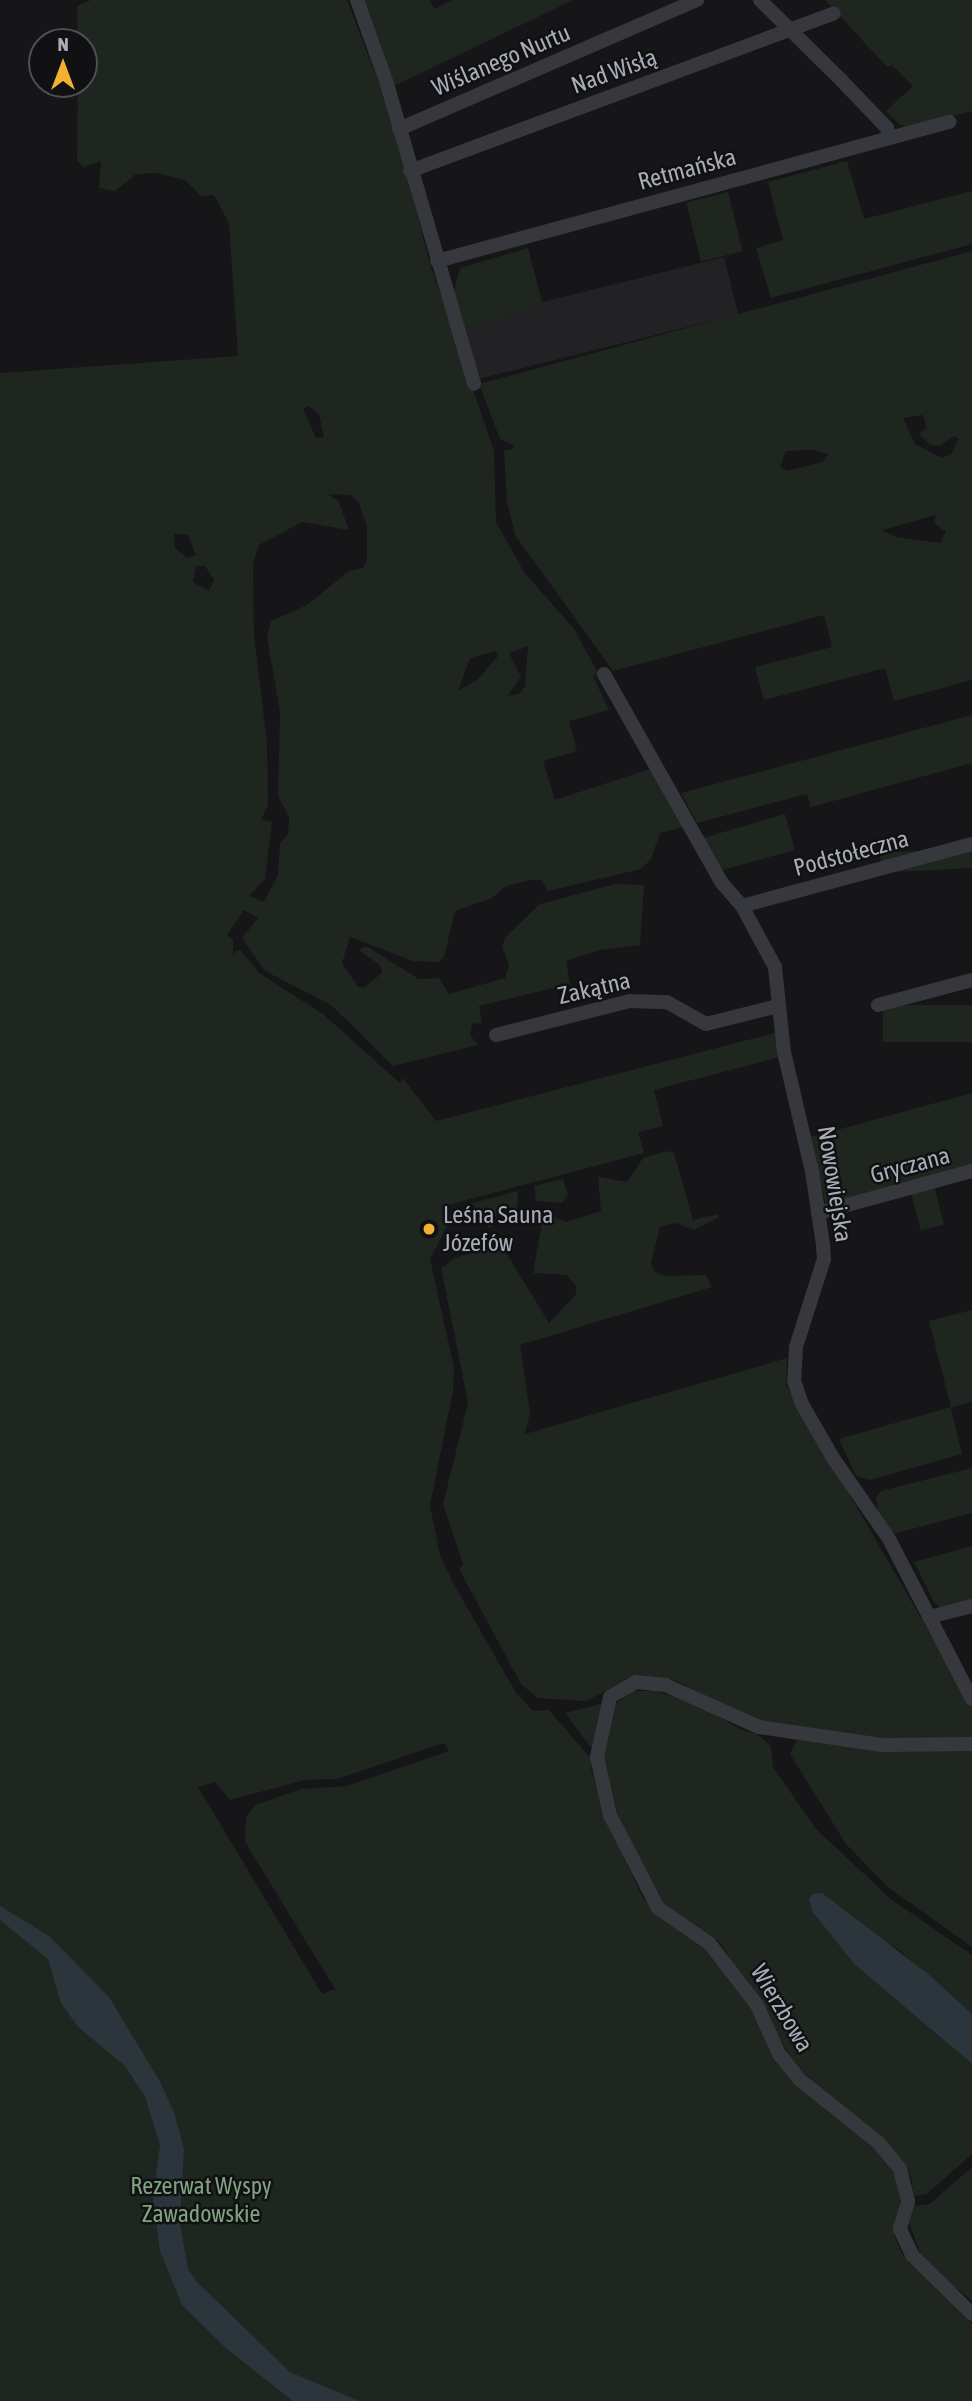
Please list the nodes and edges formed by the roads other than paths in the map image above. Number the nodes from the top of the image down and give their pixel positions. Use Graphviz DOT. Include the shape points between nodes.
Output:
graph roads {
  1 [pos="356,0"];
  2 [pos="697,0"];
  3 [pos="760,0"];
  4 [pos="834,13"];
  5 [pos="792,29"];
  6 [pos="949,122"];
  7 [pos="400,129"];
  8 [pos="890,138"];
  9 [pos="410,171"];
  10 [pos="437,261"];
  11 [pos="474,384"];
  12 [pos="604,674"];
  13 [pos="972,844"];
  14 [pos="742,906"];
  15 [pos="972,980"];
  16 [pos="878,1005"];
  17 [pos="778,1006"];
  18 [pos="496,1035"];
  19 [pos="972,1171"];
  20 [pos="818,1213"];
  21 [pos="972,1606"];
  22 [pos="929,1617"];
  23 [pos="972,1699"];
  24 [pos="972,1744"];
  25 [pos="972,2314"];
  1 -- 7 [label="street"];
  2 -- 7 [label="street, Wiślanego Nurtu"];
  3 -- 5 [label="street"];
  4 -- 5 [label="street, Nad Wisłą"];
  5 -- 8 [label="street" via="887,128"];
  5 -- 9 [label="street, Nad Wisłą"];
  6 -- 8 [label="street, Retmańska"];
  7 -- 9 [label="street"];
  8 -- 10 [label="street, Retmańska"];
  9 -- 10 [label="street"];
  10 -- 11 [label="street"];
  12 -- 14 [label="street, Nowowiejska" via="722,883"];
  13 -- 14 [label="street, Podstołeczna"];
  14 -- 17 [label="street, Nowowiejska" via="775,967"];
  15 -- 16 [label="street"];
  17 -- 18 [label="street, Zakątna" via="706,1024 667,1002 629,1001"];
  17 -- 20 [label="street, Nowowiejska"];
  19 -- 20 [label="street, Gryczana"];
  20 -- 22 [label="street, Nowowiejska" via="824,1259 799,1336 794,1381 802,1404 889,1539"];
  21 -- 22 [label="street"];
  22 -- 23 [label="street, Nowowiejska"];
  24 -- 25 [label="street, Wierzbowa" via="882,1745 759,1727 665,1685 636,1682 610,1697 597,1757 610,1815 658,1908 710,1944 757,2006 779,2054 799,2079 878,2143 900,2169 908,2186 900,2229 912,2255"];
}
